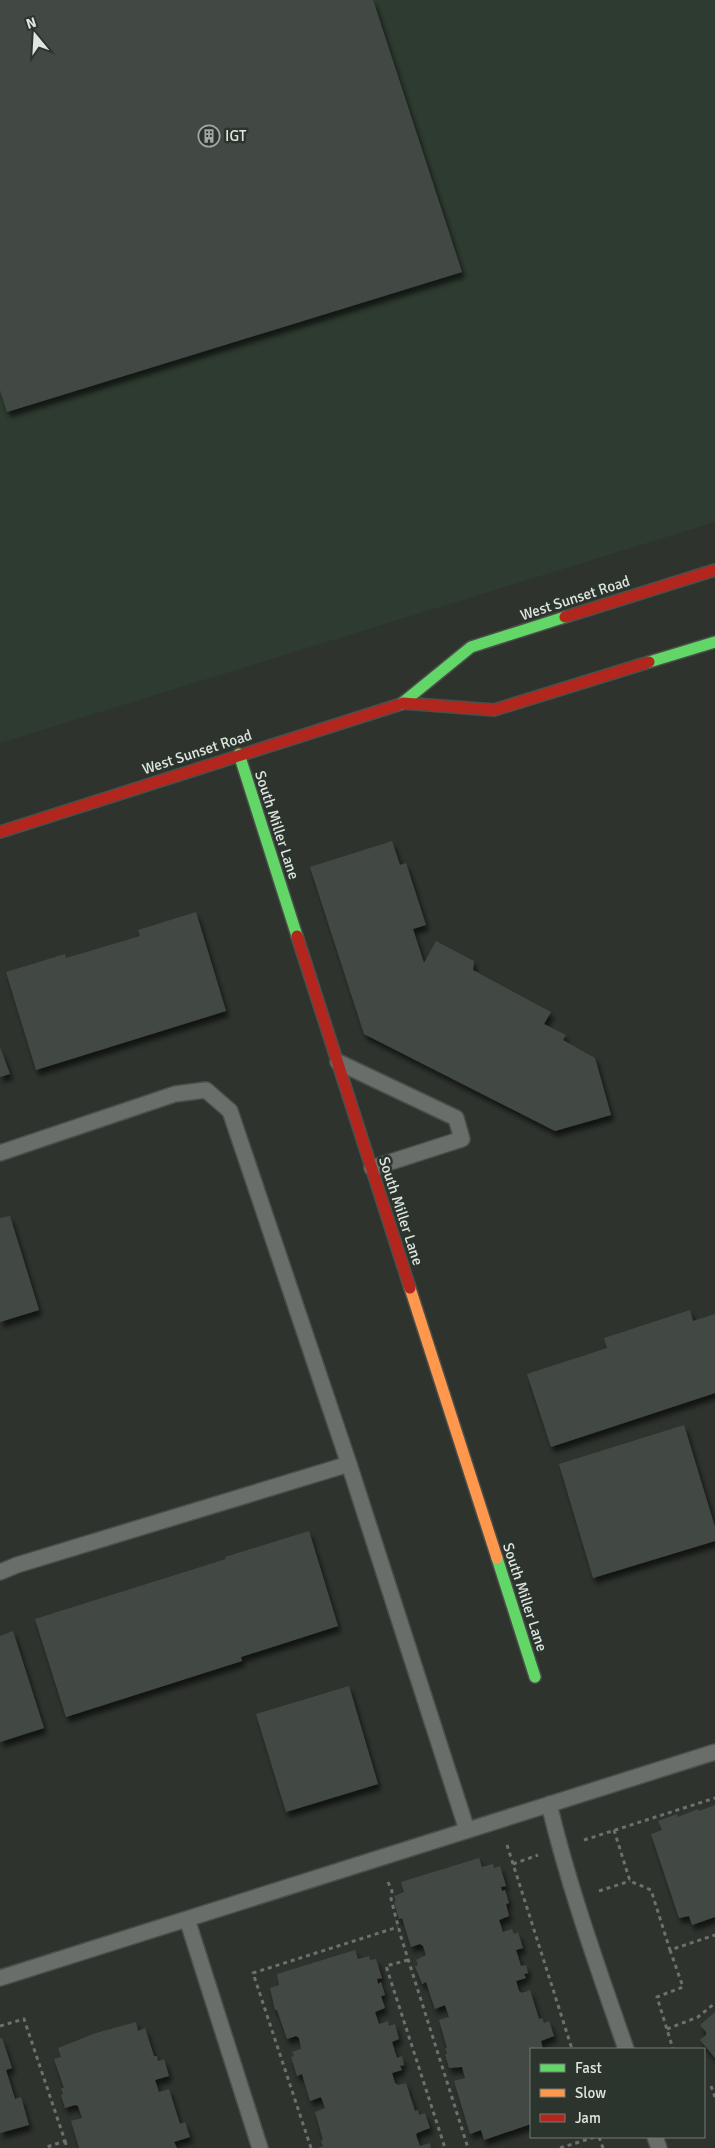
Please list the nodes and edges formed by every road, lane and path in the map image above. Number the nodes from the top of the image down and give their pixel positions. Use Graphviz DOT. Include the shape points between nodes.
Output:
graph roads {
  1 [pos="715,570"];
  2 [pos="715,642"];
  3 [pos="403,703"];
  4 [pos="239,754"];
  5 [pos="0,832"];
  6 [pos="338,1062"];
  7 [pos="0,1152"];
  8 [pos="372,1168"];
  9 [pos="349,1464"];
  10 [pos="0,1572"];
  11 [pos="534,1677"];
  12 [pos="715,1752"];
  13 [pos="715,1798"];
  14 [pos="549,1804"];
  15 [pos="499,1820"];
  16 [pos="467,1830"];
  17 [pos="614,1830"];
  18 [pos="559,1848"];
  19 [pos="378,1858"];
  20 [pos="513,1864"];
  21 [pos="630,1880"];
  22 [pos="575,1899"];
  23 [pos="187,1919"];
  24 [pos="398,1927"];
  25 [pos="715,1935"];
  26 [pos="670,1950"];
  27 [pos="408,1960"];
  28 [pos="0,1978"];
  29 [pos="715,2003"];
  30 [pos="0,2026"];
  31 [pos="667,2029"];
  32 [pos="572,2048"];
  33 [pos="626,2048"];
  34 [pos="673,2048"];
  35 [pos="711,2086"];
  36 [pos="715,2098"];
  37 [pos="593,2138"];
  38 [pos="65,2142"];
  39 [pos="44,2148"];
  40 [pos="67,2148"];
  41 [pos="260,2148"];
  42 [pos="311,2148"];
  43 [pos="445,2148"];
  44 [pos="468,2148"];
  45 [pos="560,2148"];
  1 -- 3 [label="main road, West Sunset Road" via="471,647"];
  2 -- 3 [label="main road, West Sunset Road" via="494,710"];
  3 -- 4 [label="main road, West Sunset Road"];
  4 -- 5 [label="main road, West Sunset Road"];
  4 -- 6 [label="main road, South Miller Lane"];
  6 -- 8 [label="main road, South Miller Lane"];
  6 -- 8 [label="lane" via="456,1118 462,1138"];
  7 -- 9 [label="lane" via="175,1094 206,1090 230,1111"];
  8 -- 11 [label="main road, South Miller Lane"];
  9 -- 10 [label="lane"];
  9 -- 16 [label="lane"];
  12 -- 14 [label="lane"];
  13 -- 17 [label="path"];
  14 -- 15 [label="lane"];
  14 -- 18 [label="lane"];
  15 -- 16 [label="lane"];
  15 -- 20 [label="path"];
  16 -- 19 [label="lane"];
  17 -- 18 [label="path"];
  17 -- 21 [label="path"];
  18 -- 20 [label="path"];
  18 -- 22 [label="lane"];
  19 -- 23 [label="lane"];
  19 -- 24 [label="path" via="392,1891"];
  20 -- 32 [label="path"];
  21 -- 22 [label="path"];
  21 -- 26 [label="path" via="651,1890"];
  22 -- 33 [label="lane"];
  23 -- 28 [label="lane"];
  23 -- 41 [label="lane"];
  24 -- 27 [label="path"];
  24 -- 42 [label="path" via="253,1973"];
  25 -- 26 [label="path"];
  26 -- 31 [label="path" via="683,1988 657,1997"];
  27 -- 43 [label="path" via="386,1966"];
  27 -- 44 [label="path"];
  29 -- 31 [label="path" via="698,2017"];
  30 -- 38 [label="path" via="24,2018"];
  31 -- 34 [label="path"];
  35 -- 36 [label="path"];
  37 -- 45 [label="path"];
  38 -- 39 [label="path"];
  38 -- 40 [label="path"];
}
